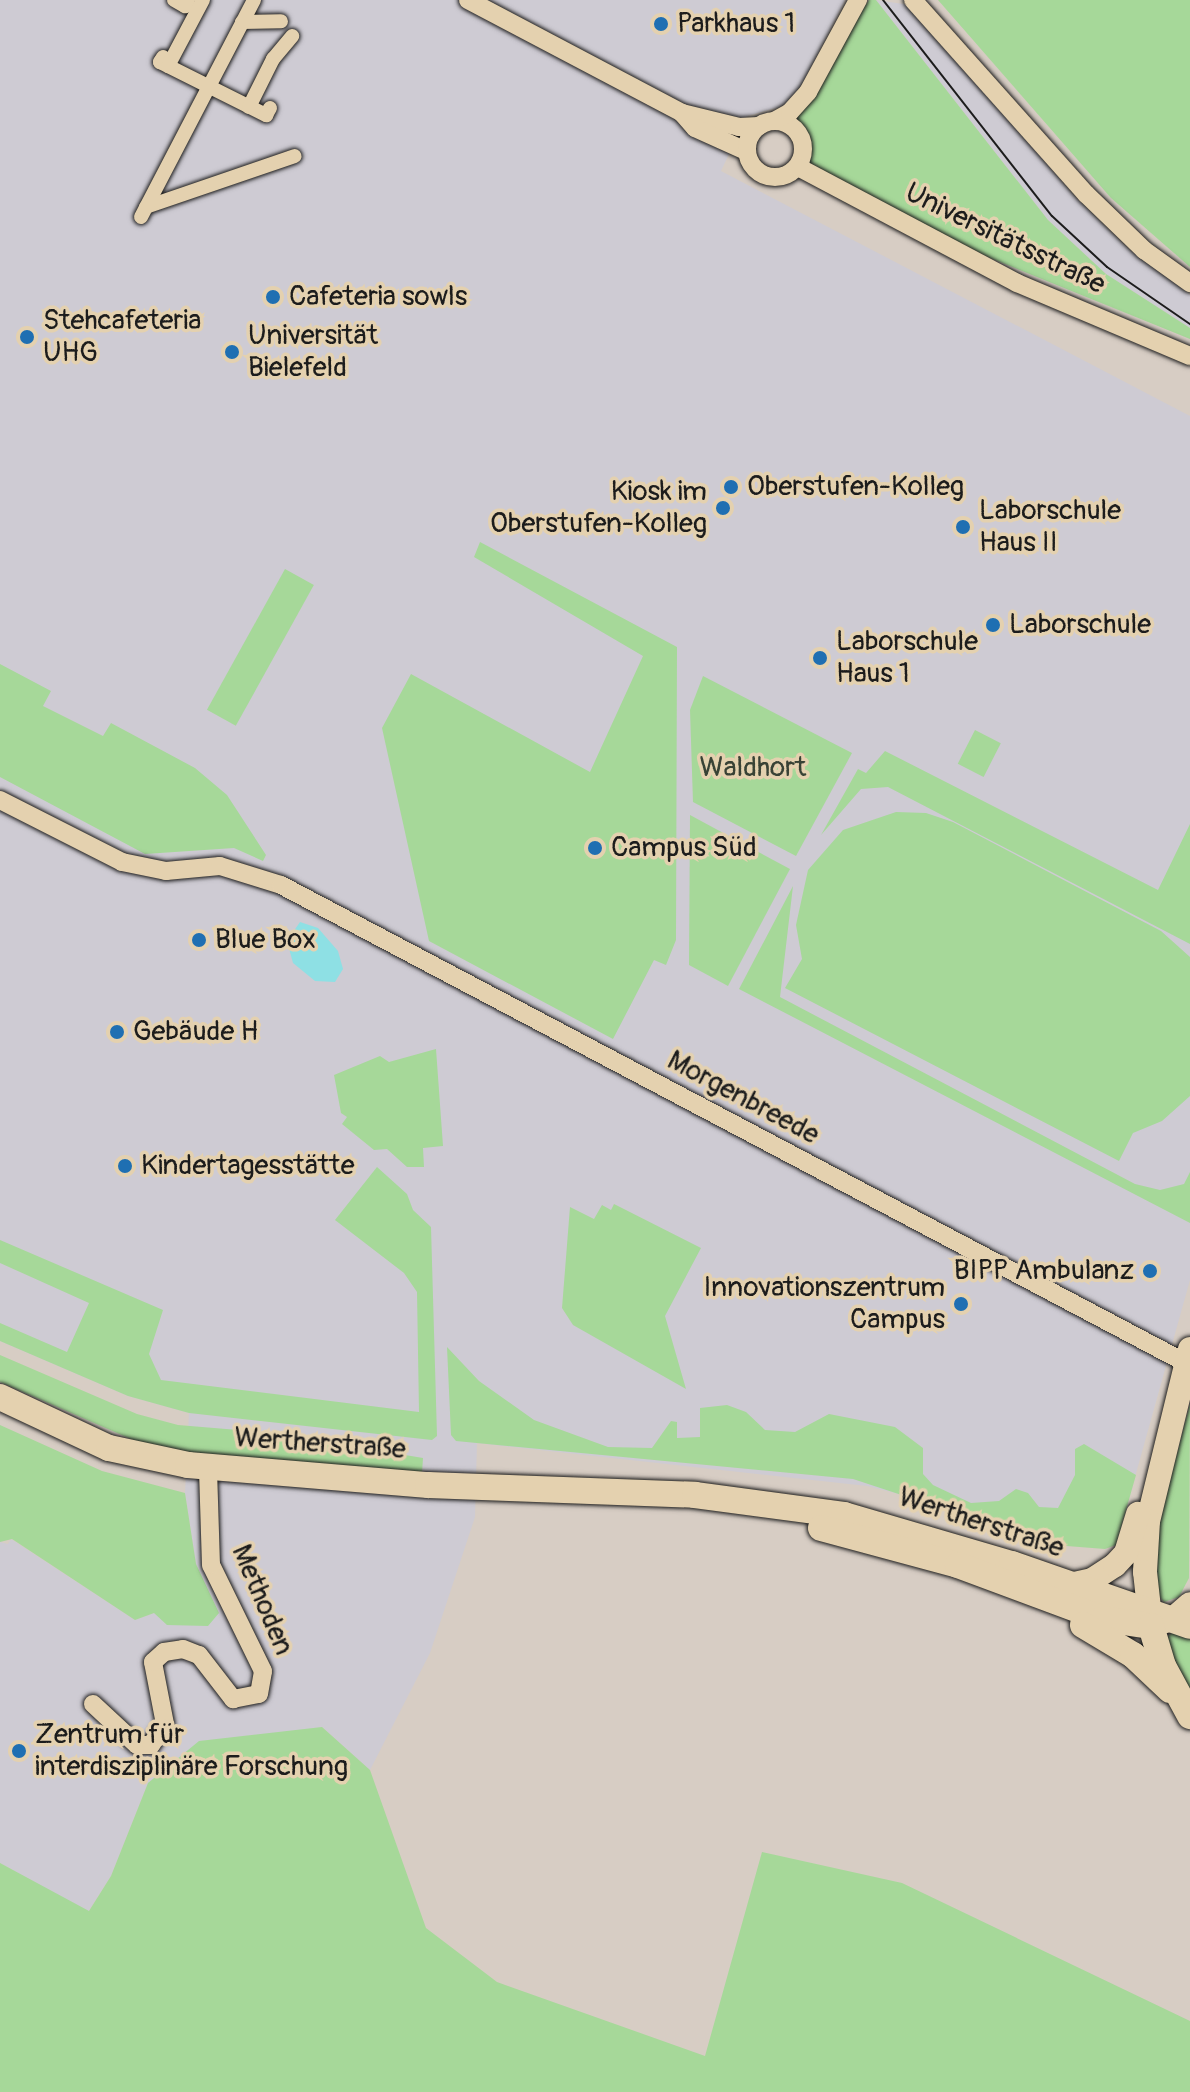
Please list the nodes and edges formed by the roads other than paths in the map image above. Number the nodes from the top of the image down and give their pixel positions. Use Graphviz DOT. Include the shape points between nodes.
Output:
graph roads {
  1 [pos="203,0"];
  2 [pos="254,0"];
  3 [pos="468,0"];
  4 [pos="858,0"];
  5 [pos="913,0"];
  6 [pos="925,0"];
  7 [pos="182,2"];
  8 [pos="281,21"];
  9 [pos="242,22"];
  10 [pos="938,23"];
  11 [pos="177,30"];
  12 [pos="292,36"];
  13 [pos="209,86"];
  14 [pos="249,107"];
  15 [pos="270,108"];
  16 [pos="682,113"];
  17 [pos="766,123"];
  18 [pos="746,151"];
  19 [pos="295,156"];
  20 [pos="798,167"];
  21 [pos="1190,283"];
  22 [pos="1190,356"];
  23 [pos="0,800"];
  24 [pos="1189,1359"];
  25 [pos="0,1397"];
  26 [pos="208,1468"];
  27 [pos="1159,1474"];
  28 [pos="648,1496"];
  29 [pos="910,1553"];
  30 [pos="1070,1585"];
  31 [pos="1171,1617"];
  32 [pos="93,1704"];
  33 [pos="1184,1707"];
  1 -- 13 [label="street" via="165,61"];
  2 -- 9 [label="street"];
  3 -- 16 [label="street"];
  4 -- 17 [label="street" via="808,92"];
  5 -- 10 [label="street, Universitätsstraße"];
  6 -- 10 [label="street, Universitätsstraße"];
  7 -- 11 [label="street"];
  8 -- 9 [label="street"];
  9 -- 13 [label="street"];
  10 -- 21 [label="street, Universitätsstraße" via="1086,194 1144,250"];
  12 -- 14 [label="street" via="273,59"];
  13 -- 14 [label="street"];
  13 -- 19 [label="street" via="143,212"];
  14 -- 15 [label="street" via="266,115"];
  16 -- 17 [label="street" via="739,127"];
  16 -- 18 [label="street" via="695,128"];
  17 -- 18 [label="street"];
  17 -- 20 [label="street" via="801,136 803,157"];
  18 -- 20 [label="street" via="752,167 766,177 784,177"];
  20 -- 22 [label="street, Universitätsstraße" via="1017,283"];
  23 -- 24 [label="street, Morgenbreede" via="122,862 166,871 220,866 275,882"];
  24 -- 27 [label="street"];
  25 -- 26 [label="main road, Wertherstraße" via="109,1448"];
  26 -- 28 [label="main road, Wertherstraße"];
  26 -- 32 [label="street, Methoden" via="211,1565 263,1671 259,1694 241,1702 233,1699 199,1655 183,1649 164,1652 153,1662 165,1724 151,1745 137,1745"];
  27 -- 30 [label="street" via="1147,1485 1126,1553 1104,1573"];
  27 -- 31 [label="street" via="1147,1537"];
  28 -- 29 [label="main road, Wertherstraße" via="800,1523"];
  28 -- 30 [label="main road, Wertherstraße" via="747,1499 844,1515"];
  29 -- 31 [label="main road, Wertherstraße" via="958,1565 1103,1619"];
  29 -- 33 [label="main road, Wertherstraße" via="1098,1632"];
  30 -- 31 [label="main road, Wertherstraße"];
  31 -- 33 [label="main road, Wertherstraße"];
}
